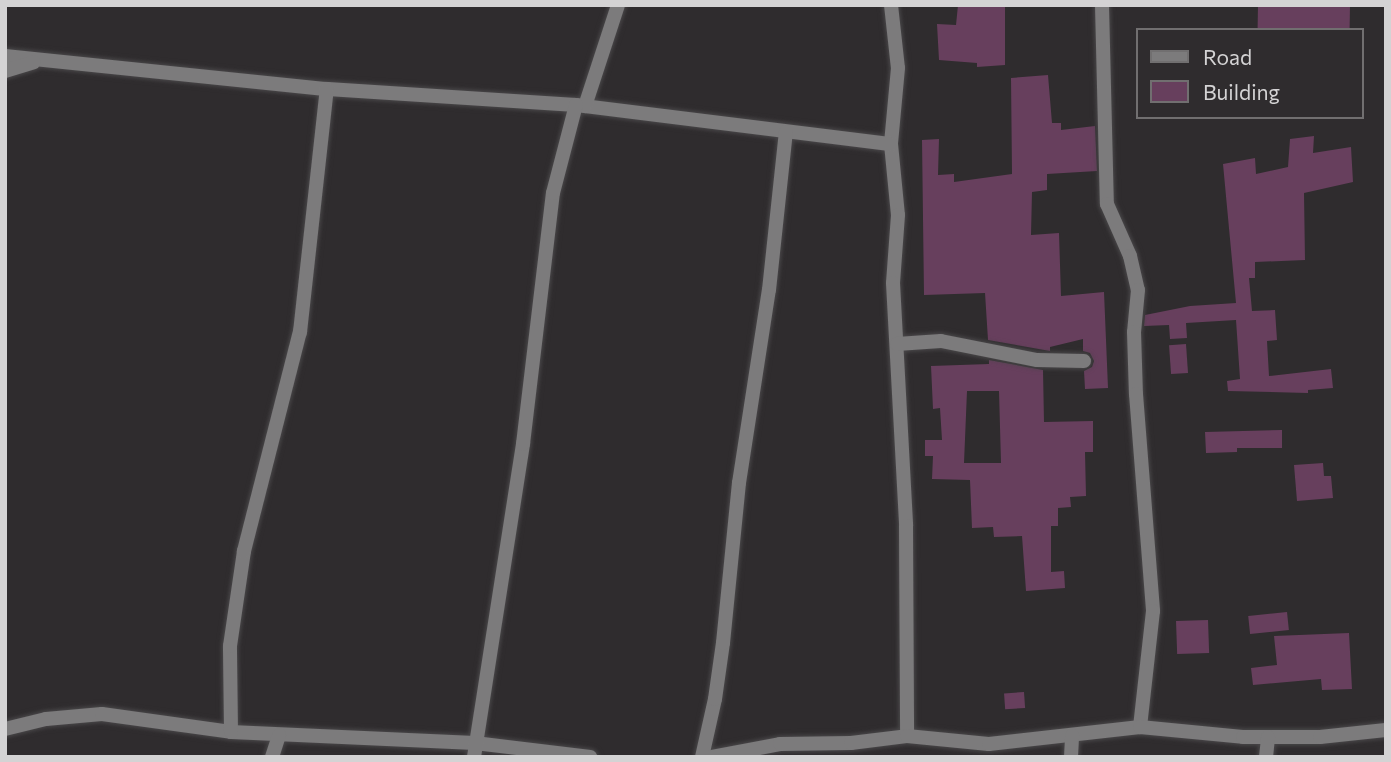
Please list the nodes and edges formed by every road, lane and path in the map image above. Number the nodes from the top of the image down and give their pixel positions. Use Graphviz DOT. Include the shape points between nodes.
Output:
graph roads {
  1 [pos="618,5"];
  2 [pos="891,5"];
  3 [pos="1102,5"];
  4 [pos="5,55"];
  5 [pos="38,61"];
  6 [pos="5,71"];
  7 [pos="327,89"];
  8 [pos="580,106"];
  9 [pos="786,132"];
  10 [pos="891,144"];
  11 [pos="897,344"];
  12 [pos="1084,361"];
  13 [pos="1140,727"];
  14 [pos="5,729"];
  15 [pos="1386,730"];
  16 [pos="231,732"];
  17 [pos="279,735"];
  18 [pos="907,736"];
  19 [pos="1072,736"];
  20 [pos="1268,737"];
  21 [pos="475,750"];
  22 [pos="272,757"];
  23 [pos="590,757"];
  24 [pos="702,757"];
  25 [pos="712,757"];
  26 [pos="1071,757"];
  27 [pos="1266,757"];
  1 -- 8 [label="street"];
  2 -- 10 [label="street" via="898,68"];
  3 -- 13 [label="street" via="1107,204 1130,256 1138,290 1136,394 1153,611"];
  4 -- 5 [label="street"];
  5 -- 6 [label="street"];
  5 -- 7 [label="street"];
  7 -- 8 [label="street"];
  7 -- 16 [label="street" via="300,332 244,551 230,646"];
  8 -- 9 [label="street"];
  8 -- 21 [label="street" via="553,193 523,444"];
  9 -- 10 [label="street"];
  9 -- 24 [label="street" via="721,654"];
  10 -- 11 [label="street" via="898,215 893,284"];
  11 -- 12 [label="street" via="941,341 1037,360"];
  11 -- 18 [label="street" via="906,526"];
  13 -- 19 [label="street"];
  13 -- 20 [label="street"];
  14 -- 16 [label="street" via="46,719 102,714"];
  15 -- 20 [label="street"];
  16 -- 17 [label="street"];
  17 -- 21 [label="street"];
  17 -- 22 [label="street"];
  18 -- 19 [label="street" via="989,744"];
  18 -- 25 [label="street" via="780,744"];
  19 -- 26 [label="street"];
  20 -- 27 [label="street"];
  21 -- 23 [label="street"];
}
